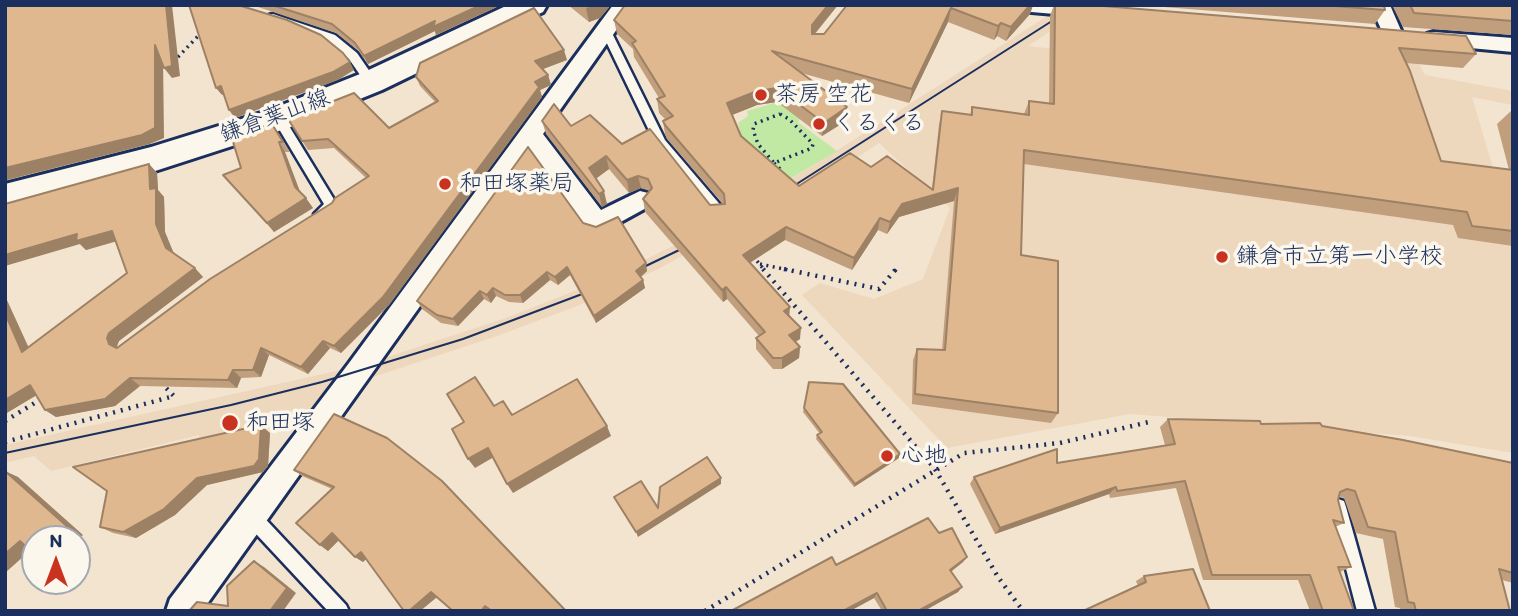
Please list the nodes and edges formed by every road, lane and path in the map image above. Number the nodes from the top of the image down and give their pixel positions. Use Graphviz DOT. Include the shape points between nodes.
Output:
graph roads {
  1 [pos="533,5"];
  2 [pos="624,5"];
  3 [pos="1020,5"];
  4 [pos="1380,5"];
  5 [pos="257,13"];
  6 [pos="1111,13"];
  7 [pos="203,31"];
  8 [pos="606,31"];
  9 [pos="1366,33"];
  10 [pos="1394,41"];
  11 [pos="1513,45"];
  12 [pos="178,57"];
  13 [pos="371,82"];
  14 [pos="279,119"];
  15 [pos="531,135"];
  16 [pos="775,163"];
  17 [pos="774,180"];
  18 [pos="5,198"];
  19 [pos="640,200"];
  20 [pos="718,212"];
  21 [pos="307,222"];
  22 [pos="751,253"];
  23 [pos="759,264"];
  24 [pos="898,267"];
  25 [pos="155,377"];
  26 [pos="49,394"];
  27 [pos="5,421"];
  28 [pos="1149,422"];
  29 [pos="5,442"];
  30 [pos="935,468"];
  31 [pos="1337,506"];
  32 [pos="250,515"];
  33 [pos="182,611"];
  34 [pos="340,611"];
  35 [pos="705,611"];
  36 [pos="1023,611"];
  37 [pos="1366,611"];
  1 -- 13 [label="main road, 鎌倉葉山線"];
  2 -- 8 [label="street"];
  3 -- 6 [label="street"];
  4 -- 10 [label="street"];
  5 -- 13 [label="lane" via="331,38 353,56"];
  7 -- 12 [label="path"];
  8 -- 15 [label="street"];
  8 -- 20 [label="lane" via="660,142"];
  9 -- 10 [label="street"];
  10 -- 11 [label="street"];
  13 -- 14 [label="main road, 鎌倉葉山線"];
  14 -- 18 [label="main road, 鎌倉葉山線"];
  14 -- 21 [label="lane" via="332,206"];
  15 -- 19 [label="street" via="597,223"];
  15 -- 32 [label="street"];
  16 -- 16 [label="path" via="758,144 753,130 754,124 780,114 813,144"];
  16 -- 17 [label="path" via="783,173"];
  22 -- 23 [label="path"];
  23 -- 24 [label="path" via="879,289"];
  23 -- 30 [label="path"];
  25 -- 29 [label="path" via="174,396"];
  26 -- 27 [label="path"];
  28 -- 30 [label="path" via="1060,443 964,453"];
  30 -- 35 [label="path"];
  30 -- 36 [label="path"];
  31 -- 37 [label="lane"];
  32 -- 33 [label="street"];
  32 -- 34 [label="lane"];
}
